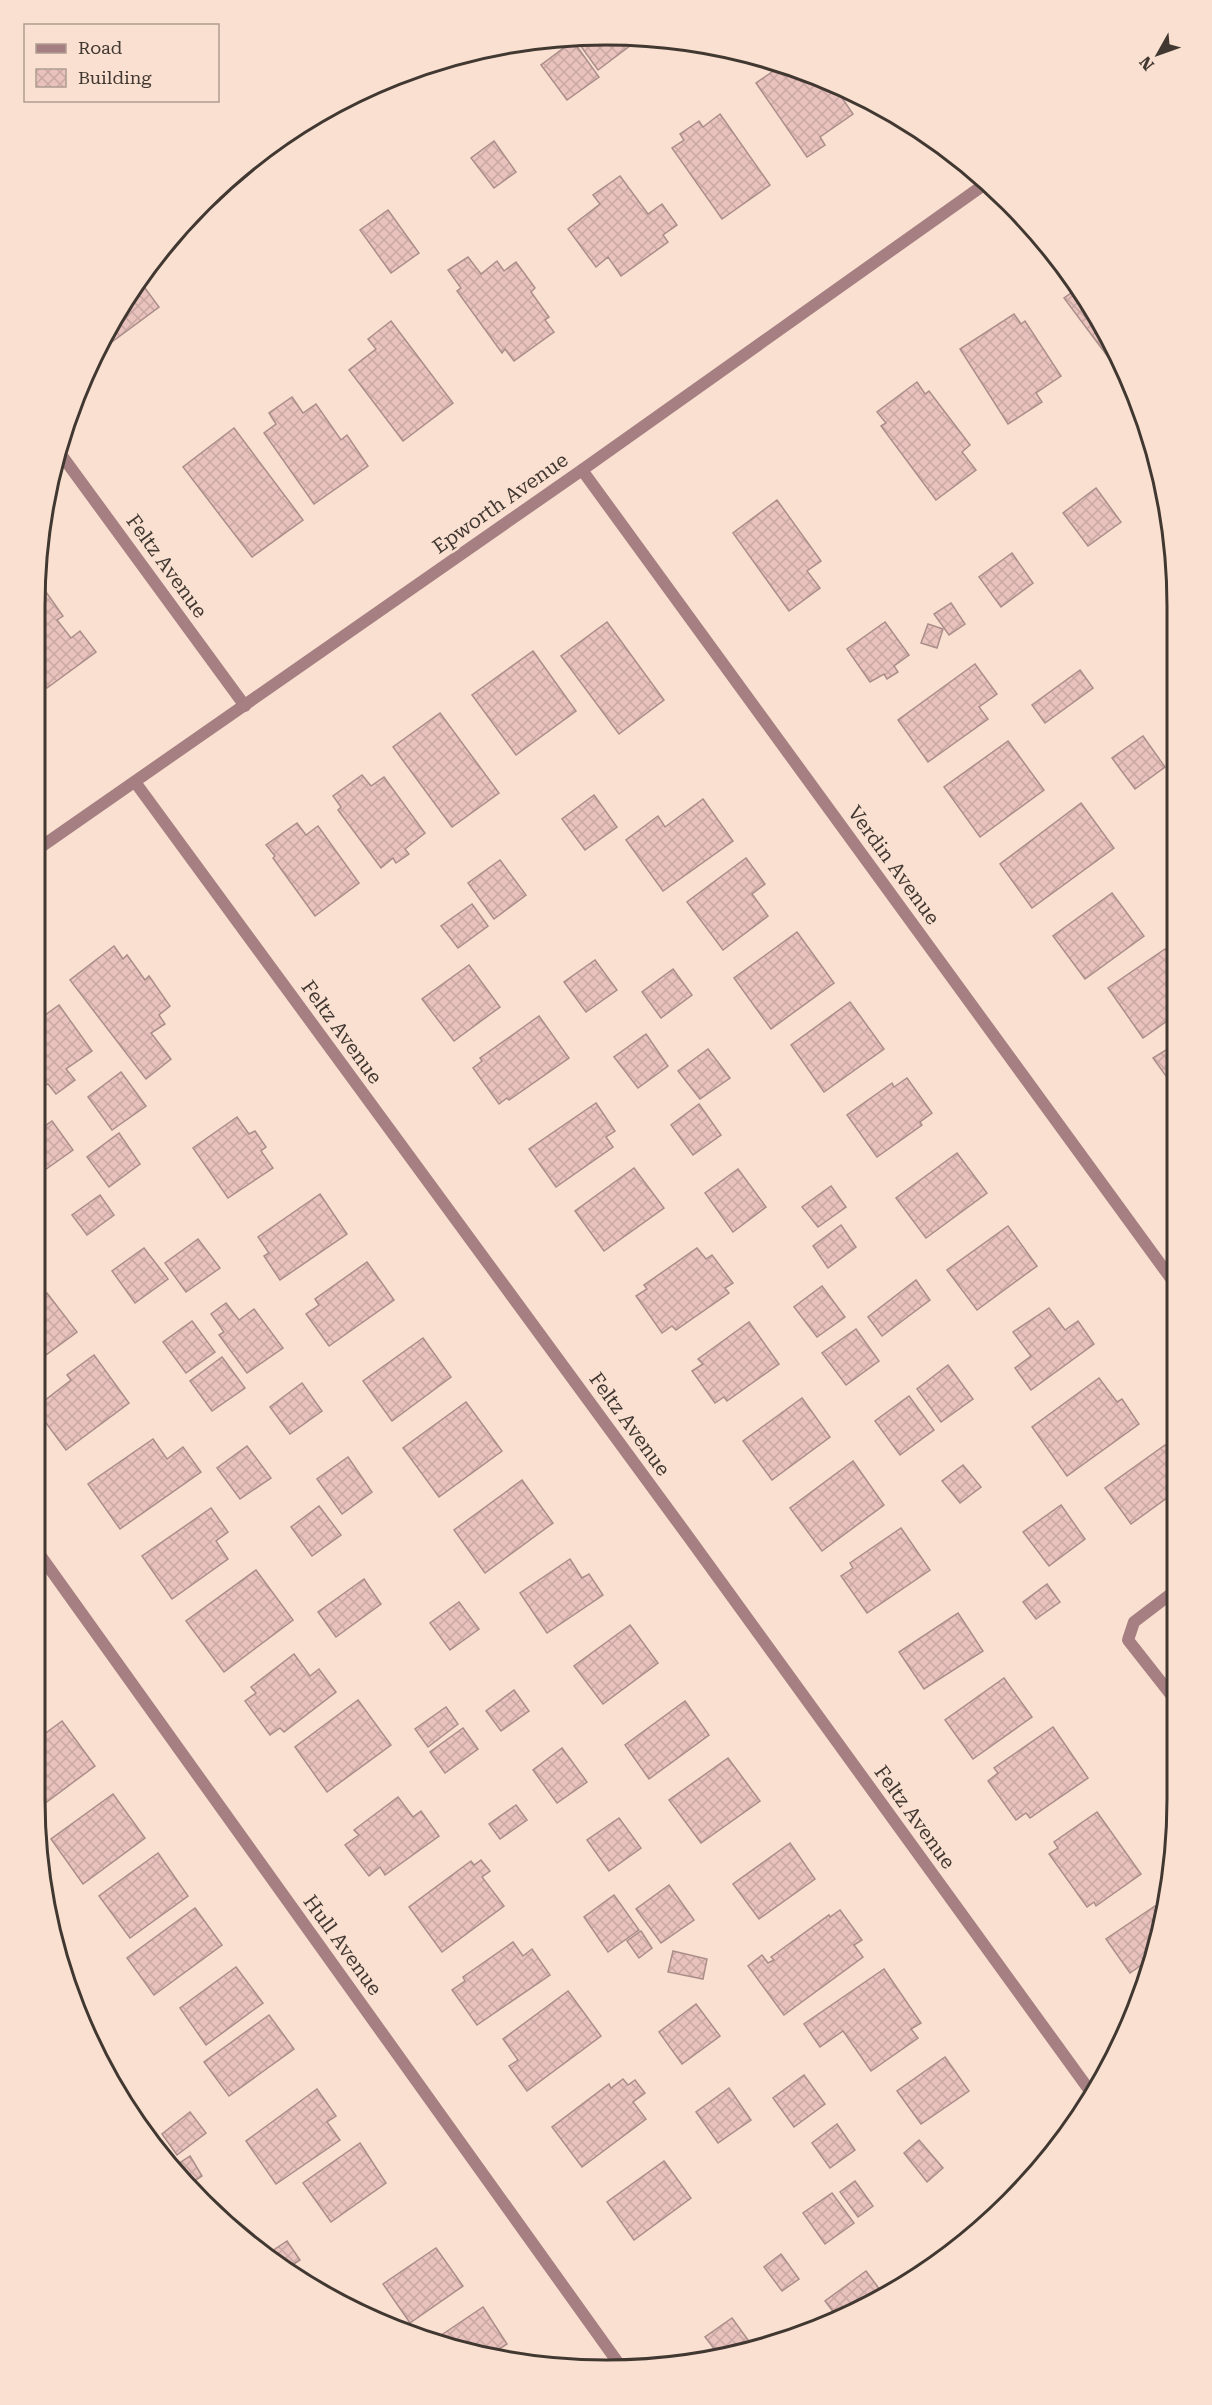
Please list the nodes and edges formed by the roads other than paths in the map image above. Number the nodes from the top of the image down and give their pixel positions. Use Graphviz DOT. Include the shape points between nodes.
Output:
graph roads {
  1 [pos="978,186"];
  2 [pos="65,459"];
  3 [pos="582,470"];
  4 [pos="245,706"];
  5 [pos="135,782"];
  6 [pos="45,844"];
  7 [pos="1167,1273"];
  8 [pos="45,1562"];
  9 [pos="1167,1597"];
  10 [pos="1167,1690"];
  11 [pos="1087,2087"];
  12 [pos="616,2360"];
  1 -- 3 [label="street, Epworth Avenue"];
  2 -- 4 [label="street, Feltz Avenue"];
  3 -- 4 [label="street, Epworth Avenue"];
  3 -- 7 [label="street, Verdin Avenue"];
  4 -- 5 [label="street, Epworth Avenue"];
  5 -- 6 [label="street, Epworth Avenue"];
  5 -- 11 [label="street, Feltz Avenue"];
  8 -- 12 [label="street, Hull Avenue"];
  9 -- 10 [label="street" via="1134,1622 1128,1640"];
}
